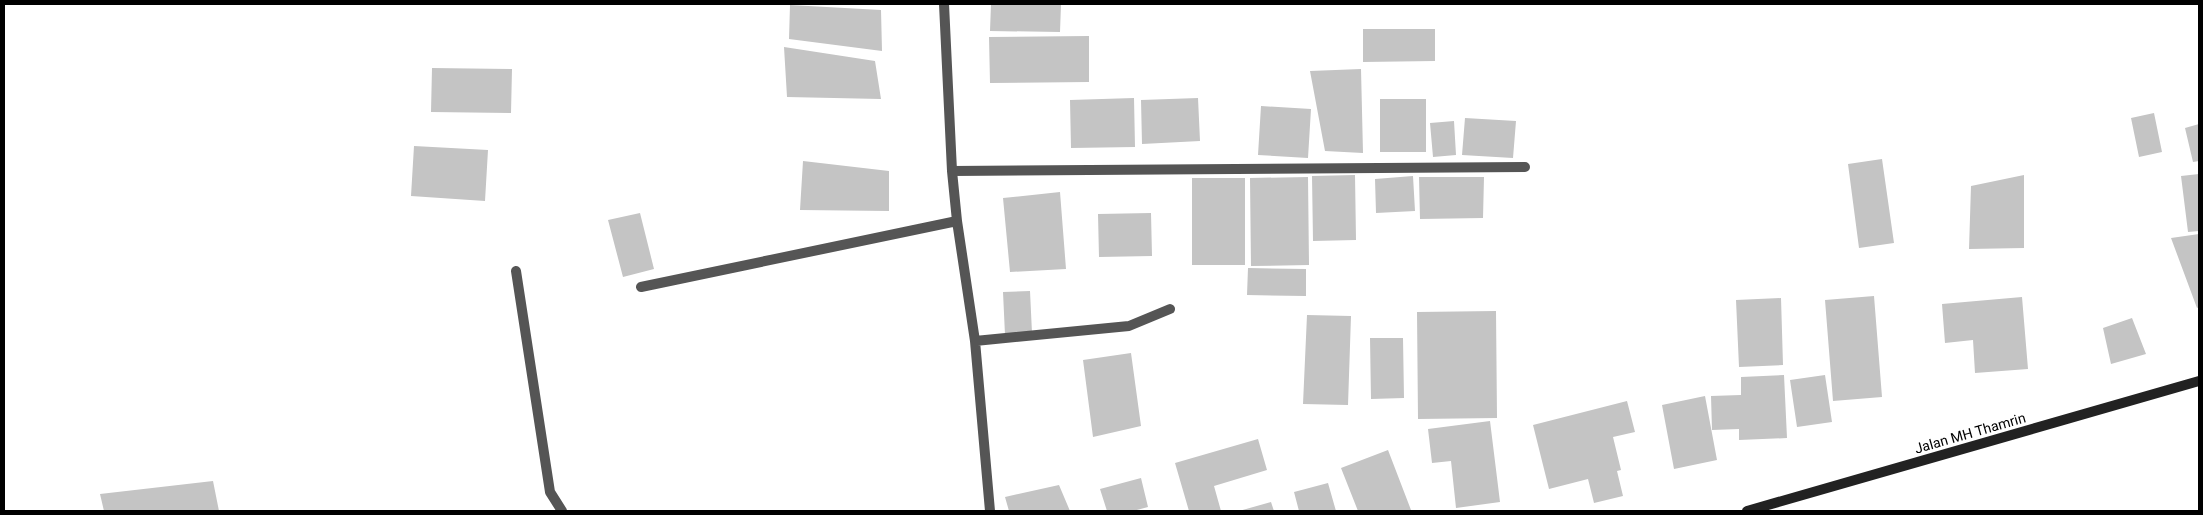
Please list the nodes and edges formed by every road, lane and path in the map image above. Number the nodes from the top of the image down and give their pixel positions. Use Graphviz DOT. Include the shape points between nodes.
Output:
graph roads {
  1 [pos="944,4"];
  2 [pos="1525,167"];
  3 [pos="952,171"];
  4 [pos="957,221"];
  5 [pos="516,271"];
  6 [pos="641,287"];
  7 [pos="1170,309"];
  8 [pos="975,341"];
  9 [pos="2199,382"];
  10 [pos="562,511"];
  11 [pos="990,511"];
  12 [pos="1747,511"];
  1 -- 3 [label="street"];
  2 -- 3 [label="street"];
  3 -- 4 [label="street"];
  4 -- 6 [label="street"];
  4 -- 8 [label="street"];
  5 -- 10 [label="street" via="550,492"];
  7 -- 8 [label="street" via="1129,326"];
  8 -- 11 [label="street"];
  9 -- 12 [label="main road, Jalan MH Thamrin"];
}
